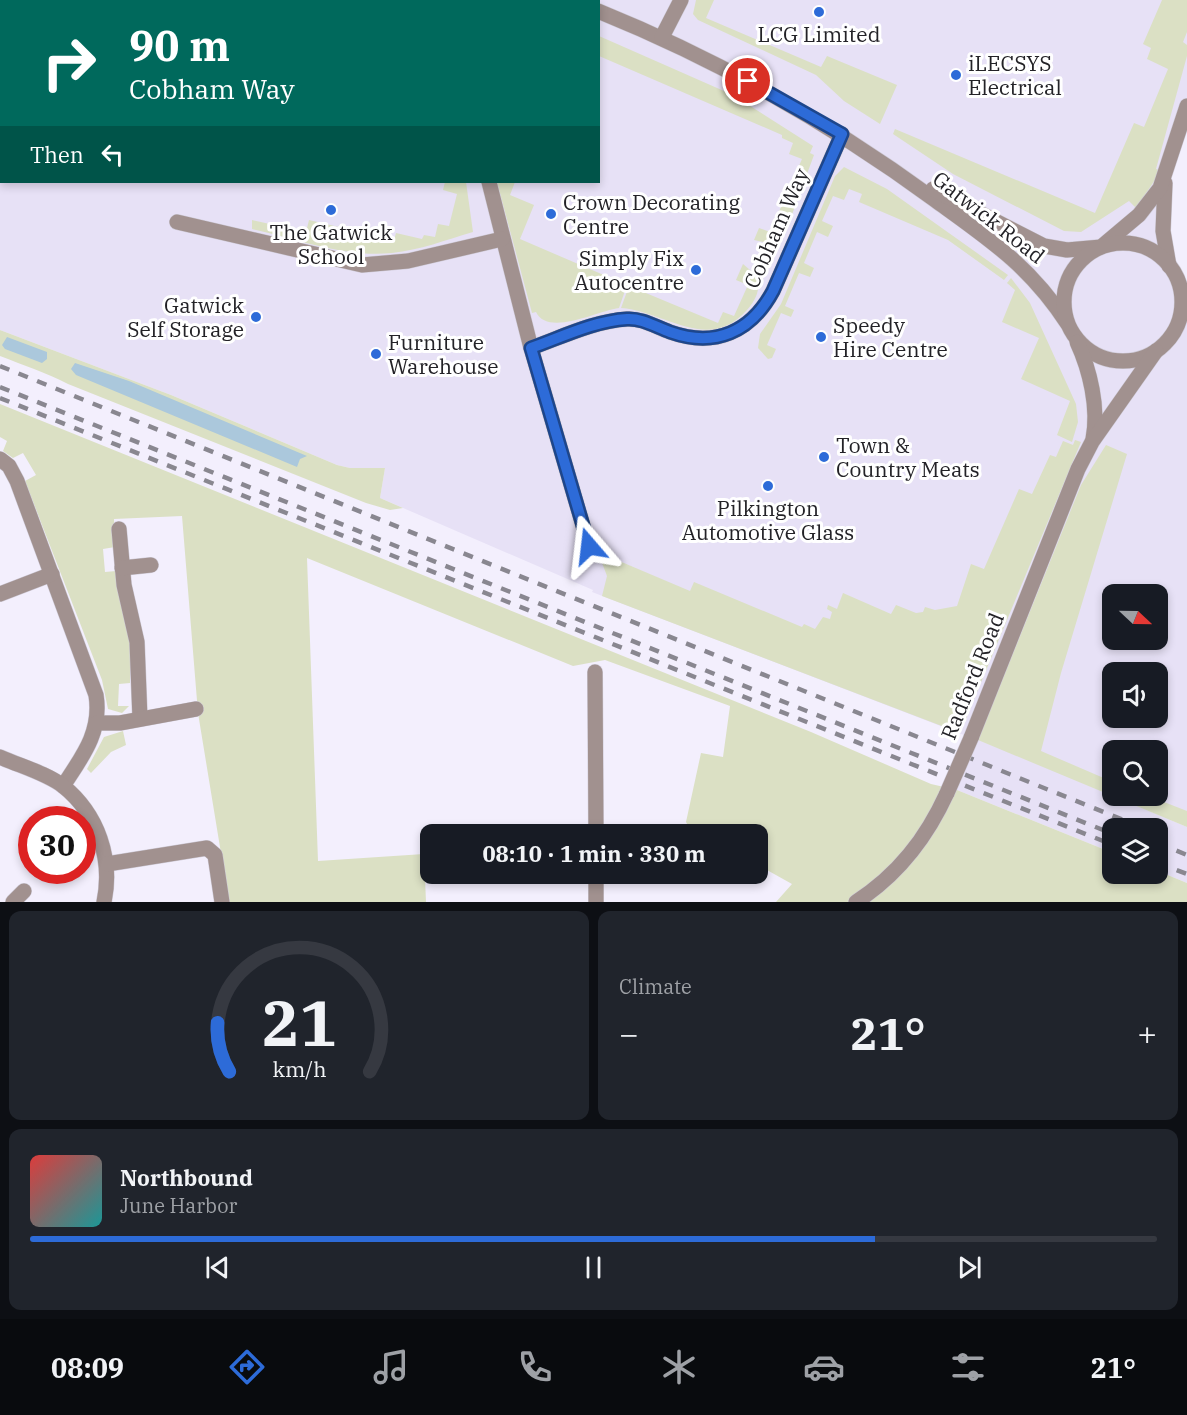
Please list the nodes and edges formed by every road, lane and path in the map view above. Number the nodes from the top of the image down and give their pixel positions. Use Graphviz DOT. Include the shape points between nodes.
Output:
graph roads {
  1 [pos="681,0"];
  2 [pos="600,12"];
  3 [pos="662,37"];
  4 [pos="1187,106"];
  5 [pos="842,134"];
  6 [pos="902,176"];
  7 [pos="1166,177"];
  8 [pos="489,183"];
  9 [pos="177,222"];
  10 [pos="502,239"];
  11 [pos="1101,247"];
  12 [pos="1173,272"];
  13 [pos="1187,292"];
  14 [pos="1071,330"];
  15 [pos="1187,337"];
  16 [pos="531,348"];
  17 [pos="1158,349"];
  18 [pos="1092,442"];
  19 [pos="0,459"];
  20 [pos="118,529"];
  21 [pos="591,553"];
  22 [pos="151,565"];
  23 [pos="122,568"];
  24 [pos="52,574"];
  25 [pos="0,594"];
  26 [pos="595,672"];
  27 [pos="196,709"];
  28 [pos="140,718"];
  29 [pos="97,723"];
  30 [pos="0,758"];
  31 [pos="63,786"];
  32 [pos="596,824"];
  33 [pos="107,864"];
  34 [pos="596,884"];
  35 [pos="104,902"];
  36 [pos="222,902"];
  37 [pos="596,902"];
  38 [pos="856,902"];
  1 -- 3 [label="street"];
  2 -- 3 [label="street, Gatwick Road"];
  3 -- 5 [label="street, Gatwick Road" via="711,59"];
  4 -- 7 [label="street"];
  5 -- 6 [label="street, Gatwick Road"];
  5 -- 16 [label="street, Cobham Way" via="773,291 745,326 724,336 701,339 627,319 602,323"];
  6 -- 11 [label="street, Gatwick Road" via="1044,246 1067,250"];
  6 -- 14 [label="street, Gatwick Road" via="1019,263 1044,288"];
  7 -- 11 [label="street" via="1145,209"];
  7 -- 12 [label="street" via="1163,231"];
  8 -- 10 [label="street"];
  9 -- 10 [label="street" via="362,265 408,261"];
  10 -- 16 [label="street"];
  11 -- 12 [label="street" via="1118,243 1137,245 1153,252"];
  11 -- 14 [label="street" via="1080,261 1068,279 1063,305"];
  12 -- 13 [label="street"];
  12 -- 17 [label="street" via="1181,297 1180,315 1173,334"];
  14 -- 17 [label="street" via="1090,352 1110,360 1131,361"];
  14 -- 18 [label="street, Radford Road" via="1090,383"];
  15 -- 17 [label="street"];
  16 -- 21 [label="street"];
  17 -- 18 [label="street, Radford Road"];
  18 -- 38 [label="street, Radford Road, bridge" via="947,793 924,837 905,862"];
  19 -- 24 [label="street" via="14,473"];
  20 -- 23 [label="street"];
  22 -- 23 [label="street"];
  23 -- 28 [label="street" via="137,642"];
  24 -- 25 [label="street"];
  24 -- 29 [label="street" via="93,687"];
  26 -- 32 [label="street"];
  27 -- 28 [label="street"];
  28 -- 29 [label="street"];
  29 -- 31 [label="street" via="86,752"];
  30 -- 31 [label="street"];
  31 -- 33 [label="street" via="94,824"];
  33 -- 35 [label="street"];
  33 -- 36 [label="street" via="207,848 214,855"];
  34 -- 37 [label="street"];
}
